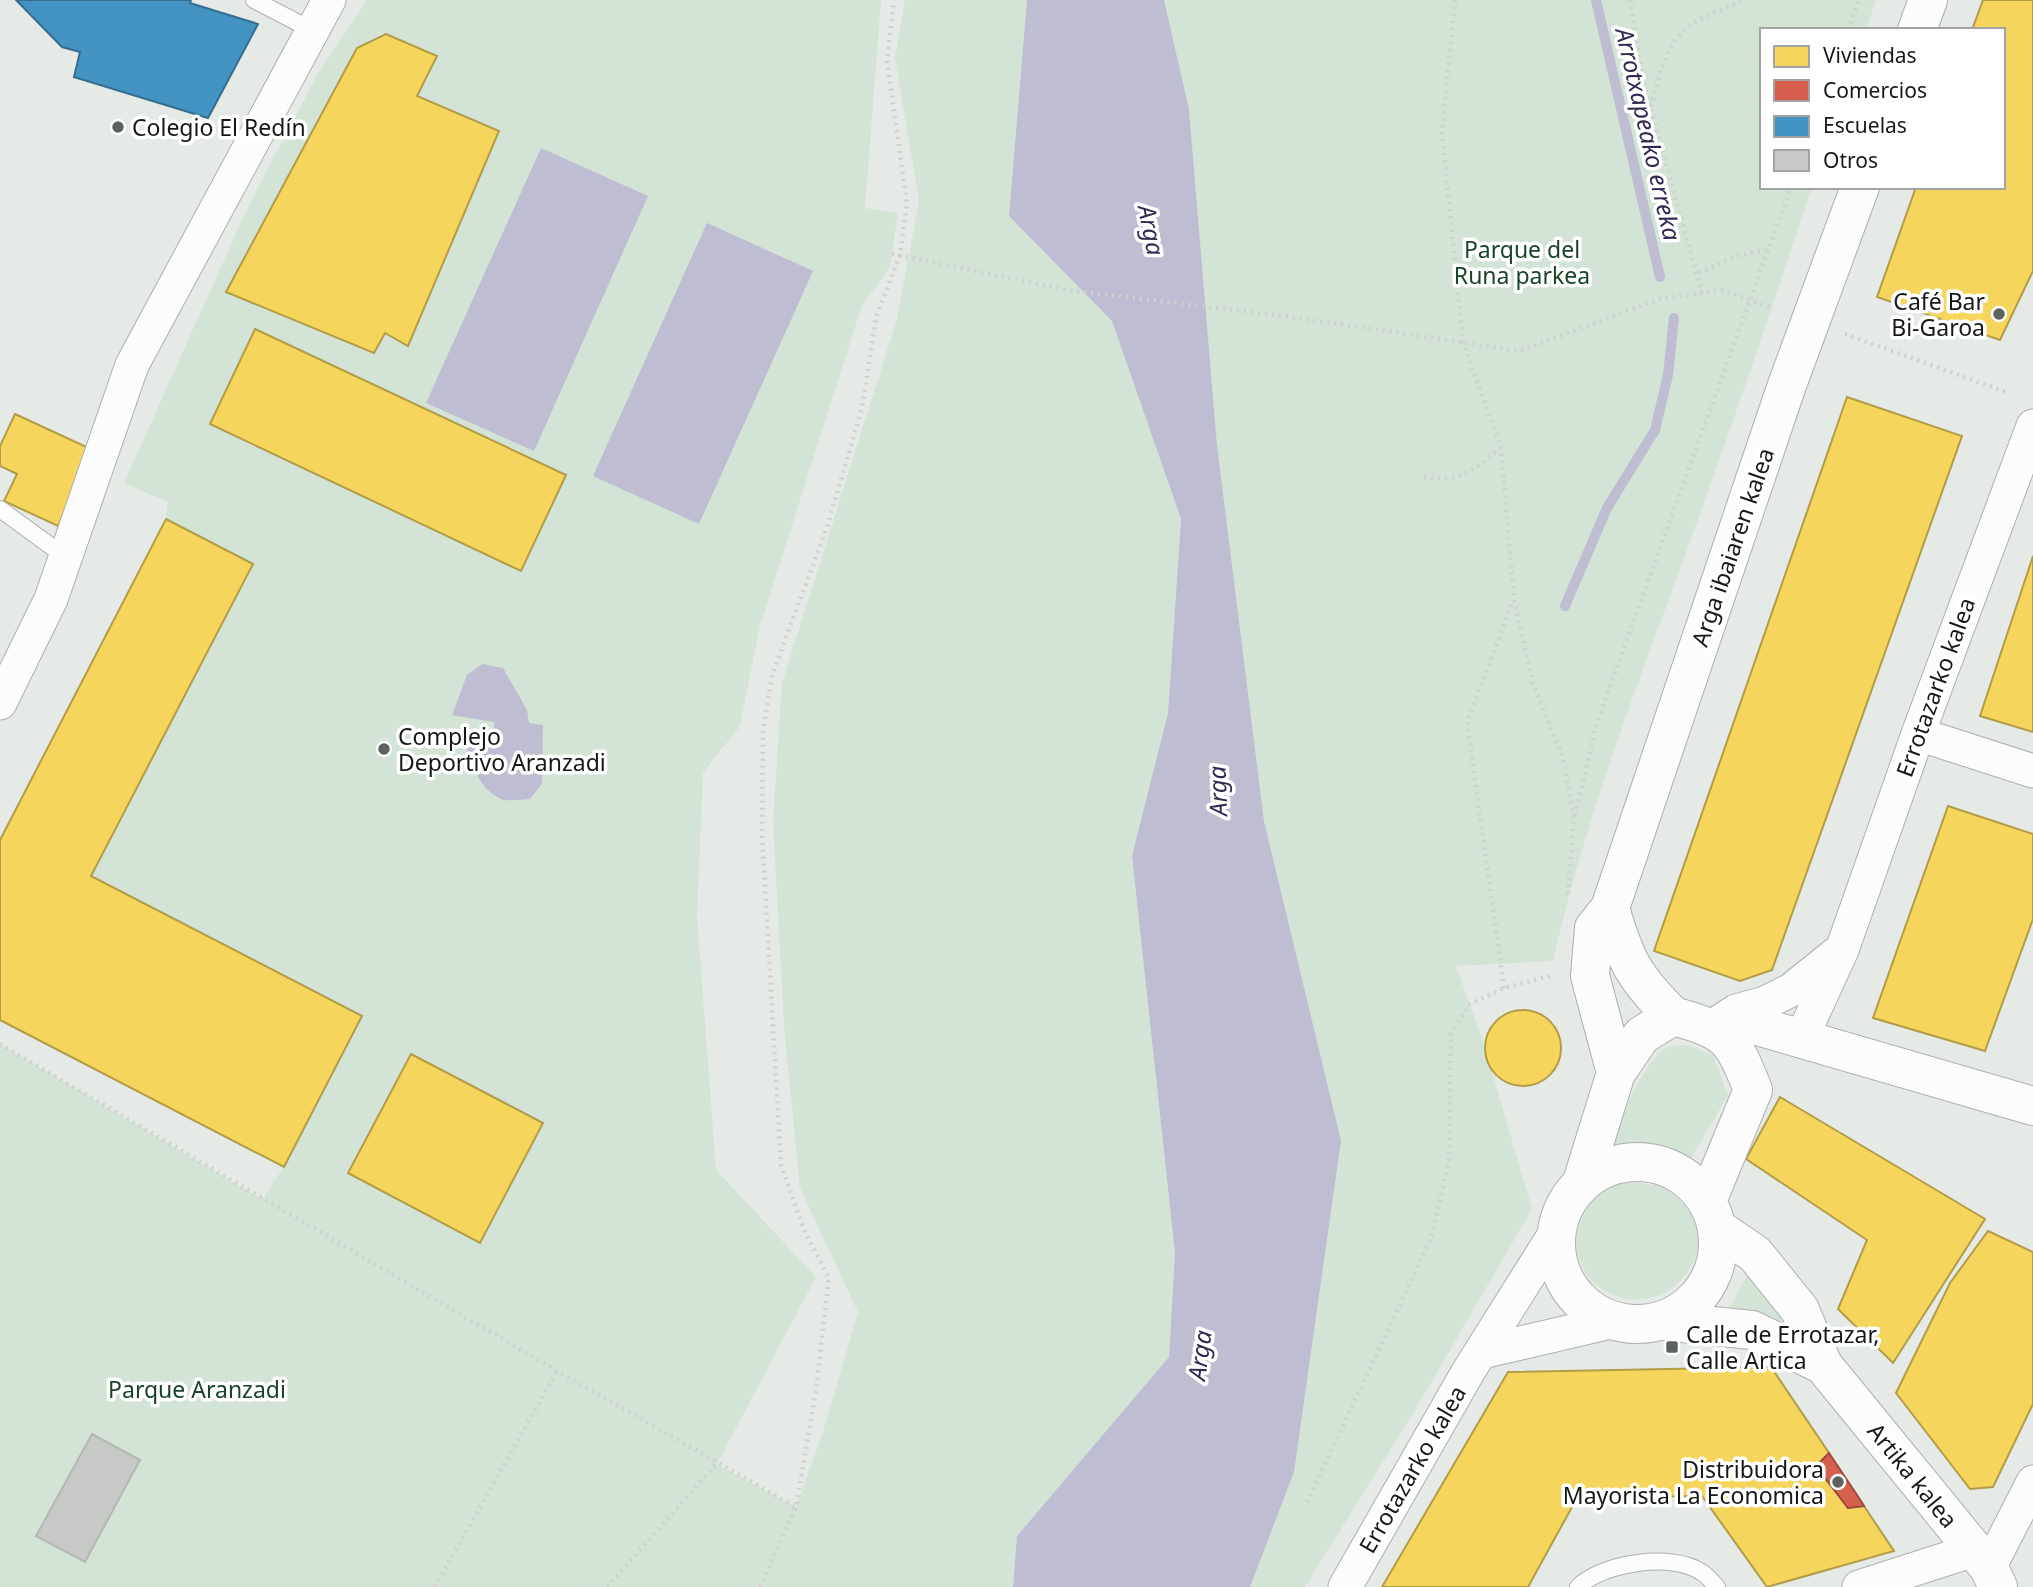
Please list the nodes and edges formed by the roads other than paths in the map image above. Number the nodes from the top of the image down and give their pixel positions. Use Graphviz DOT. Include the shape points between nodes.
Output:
graph roads {
  1 [pos="254,0"];
  2 [pos="329,0"];
  3 [pos="1928,0"];
  4 [pos="1918,28"];
  5 [pos="312,30"];
  6 [pos="1859,189"];
  7 [pos="2031,437"];
  8 [pos="0,509"];
  9 [pos="67,558"];
  10 [pos="0,703"];
  11 [pos="1918,734"];
  12 [pos="2033,772"];
  13 [pos="1594,902"];
  14 [pos="1842,950"];
  15 [pos="1672,1016"];
  16 [pos="1712,1027"];
  17 [pos="1797,1039"];
  18 [pos="1616,1073"];
  19 [pos="1753,1090"];
  20 [pos="2033,1106"];
  21 [pos="1582,1182"];
  22 [pos="1712,1214"];
  23 [pos="1556,1232"];
  24 [pos="1615,1321"];
  25 [pos="1663,1321"];
  26 [pos="1482,1352"];
  27 [pos="1824,1365"];
  28 [pos="2033,1482"];
  29 [pos="1987,1568"];
  30 [pos="1345,1587"];
  31 [pos="1578,1587"];
  32 [pos="1717,1587"];
  33 [pos="1858,1587"];
  1 -- 5 [label="lane"];
  2 -- 5 [label="street"];
  3 -- 4 [label="street"];
  5 -- 9 [label="street" via="132,365"];
  6 -- 13 [label="street, Arga ibaiaren kalea"];
  7 -- 11 [label="street, Errotazarko kalea"];
  8 -- 9 [label="lane"];
  9 -- 10 [label="street"];
  11 -- 12 [label="street"];
  11 -- 14 [label="street, Errotazarko kalea"];
  13 -- 15 [label="street" via="1643,987"];
  13 -- 18 [label="street, Arga ibaiaren kalea" via="1590,976"];
  14 -- 16 [label="street" via="1791,990 1736,1011"];
  14 -- 17 [label="street, Errotazarko kalea"];
  15 -- 16 [label="street"];
  15 -- 18 [label="street" via="1642,1035"];
  16 -- 17 [label="street" via="1754,1025"];
  16 -- 19 [label="street" via="1737,1050"];
  17 -- 19 [label="street, Errotazarko kalea"];
  17 -- 20 [label="street"];
  18 -- 21 [label="street"];
  19 -- 22 [label="street, Errotazarko kalea"];
  21 -- 22 [label="street" via="1607,1167 1635,1161 1663,1166 1688,1180"];
  21 -- 23 [label="street" via="1564,1205"];
  22 -- 25 [label="street" via="1718,1257 1707,1284 1688,1306"];
  22 -- 27 [label="street, Artika kalea" via="1755,1254 1800,1310"];
  23 -- 24 [label="street" via="1557,1261 1568,1288 1588,1309"];
  23 -- 26 [label="street, Errotazarko kalea"];
  24 -- 25 [label="street" via="1639,1325"];
  24 -- 26 [label="street"];
  25 -- 27 [label="street, Artika kalea" via="1752,1330"];
  26 -- 30 [label="street, Errotazarko kalea"];
  27 -- 29 [label="street, Artika kalea"];
  28 -- 29 [label="street"];
  29 -- 33 [label="street"];
  31 -- 32 [label="lane" via="1619,1565 1657,1562 1684,1564"];
}
